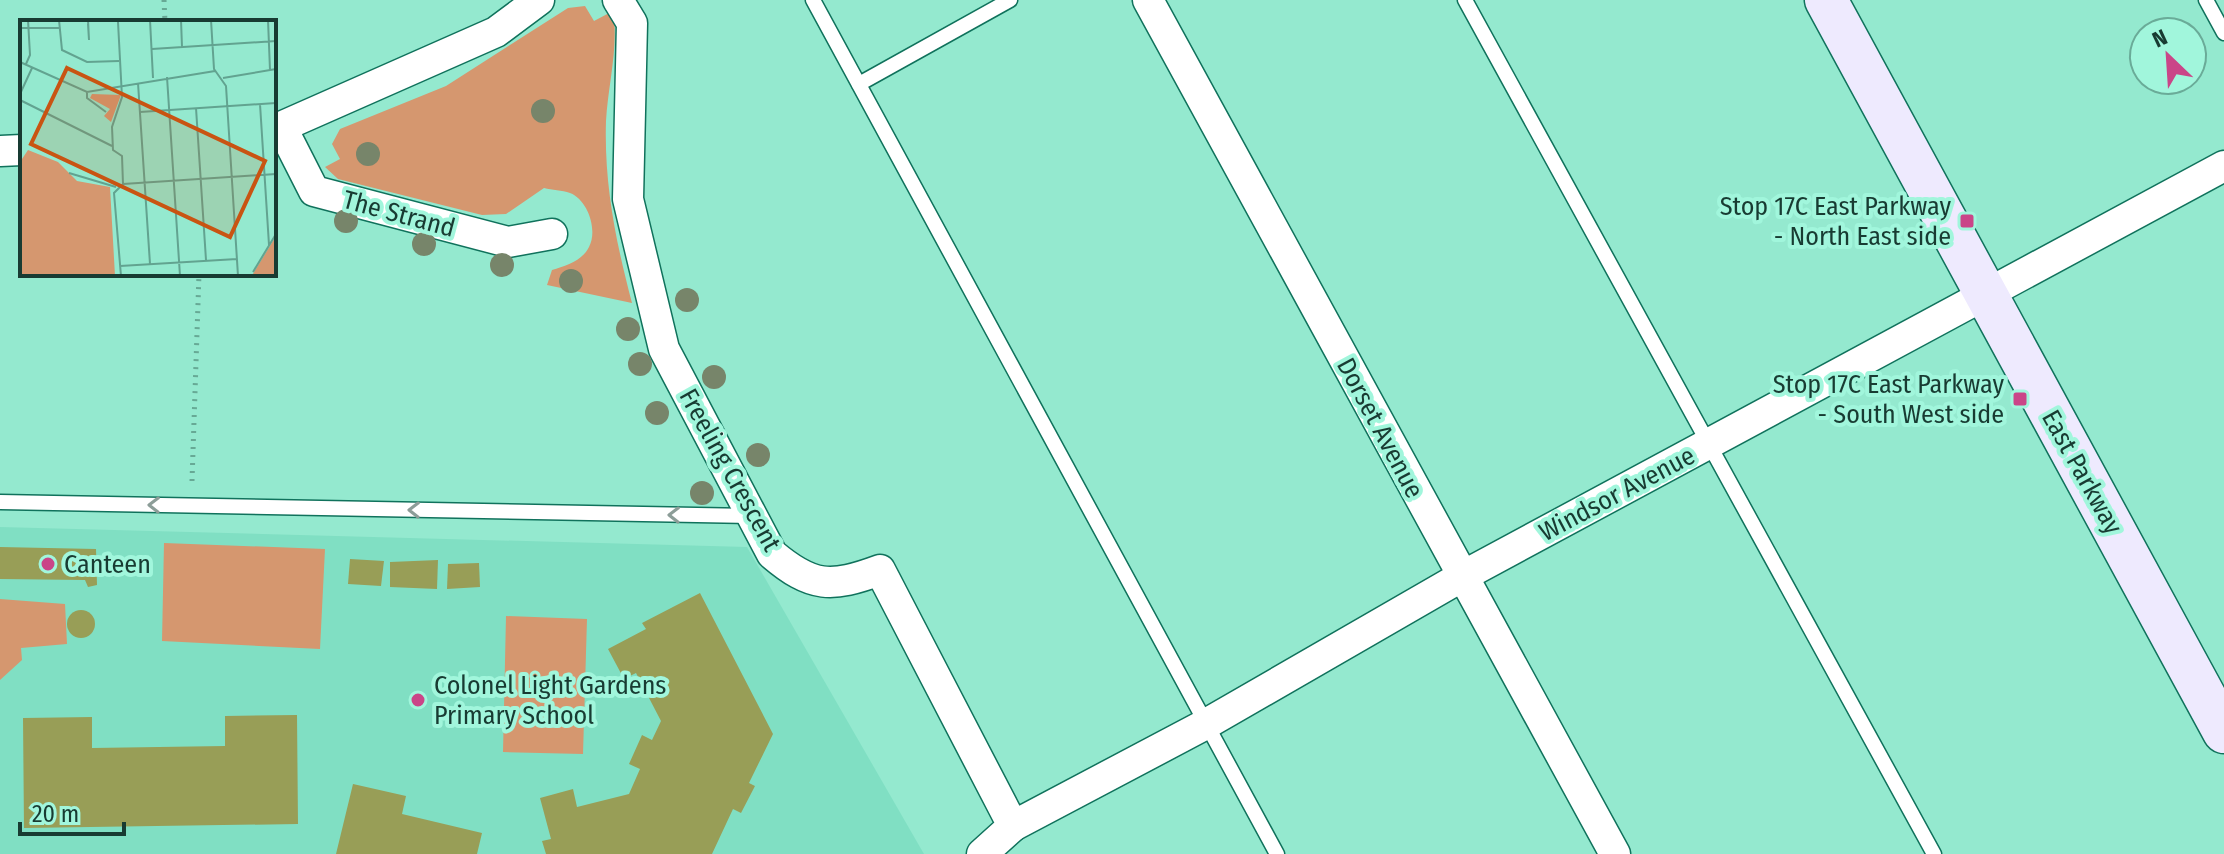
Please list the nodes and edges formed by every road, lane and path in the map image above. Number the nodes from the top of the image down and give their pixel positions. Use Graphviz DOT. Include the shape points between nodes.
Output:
graph roads {
  1 [pos="164,0"];
  2 [pos="539,0"];
  3 [pos="618,0"];
  4 [pos="813,0"];
  5 [pos="1010,0"];
  6 [pos="1148,0"];
  7 [pos="1465,0"];
  8 [pos="1826,0"];
  9 [pos="2206,0"];
  10 [pos="165,20"];
  11 [pos="2224,33"];
  12 [pos="859,84"];
  13 [pos="278,129"];
  14 [pos="20,150"];
  15 [pos="0,151"];
  16 [pos="2224,166"];
  17 [pos="552,234"];
  18 [pos="199,276"];
  19 [pos="1986,295"];
  20 [pos="1711,443"];
  21 [pos="0,502"];
  22 [pos="191,506"];
  23 [pos="752,516"];
  24 [pos="1461,577"];
  25 [pos="1206,724"];
  26 [pos="2224,732"];
  27 [pos="1013,826"];
  28 [pos="982,854"];
  29 [pos="1277,854"];
  30 [pos="1615,854"];
  31 [pos="1934,854"];
  1 -- 10 [label="path"];
  2 -- 13 [label="street, The Strand" via="496,32"];
  3 -- 23 [label="street, Freeling Crescent" via="632,23 628,199 664,349"];
  4 -- 12 [label="lane"];
  5 -- 12 [label="lane"];
  6 -- 24 [label="street, Dorset Avenue"];
  7 -- 20 [label="lane"];
  8 -- 19 [label="street, East Parkway"];
  9 -- 11 [label="lane"];
  12 -- 25 [label="lane"];
  13 -- 17 [label="street, The Strand" via="314,191 508,242"];
  14 -- 15 [label="street"];
  16 -- 19 [label="street, Windsor Avenue"];
  18 -- 22 [label="path"];
  19 -- 20 [label="street, Windsor Avenue"];
  19 -- 26 [label="street, East Parkway"];
  20 -- 24 [label="street, Windsor Avenue"];
  20 -- 31 [label="lane"];
  22 -- 21 [label="lane, one-way"];
  23 -- 22 [label="lane, one-way"];
  23 -- 27 [label="street, Freeling Crescent" via="772,554 797,575 826,584 880,570"];
  24 -- 25 [label="street, Windsor Avenue"];
  24 -- 30 [label="street, Dorset Avenue"];
  25 -- 27 [label="street, Windsor Avenue"];
  25 -- 29 [label="lane"];
  27 -- 28 [label="street"];
}
